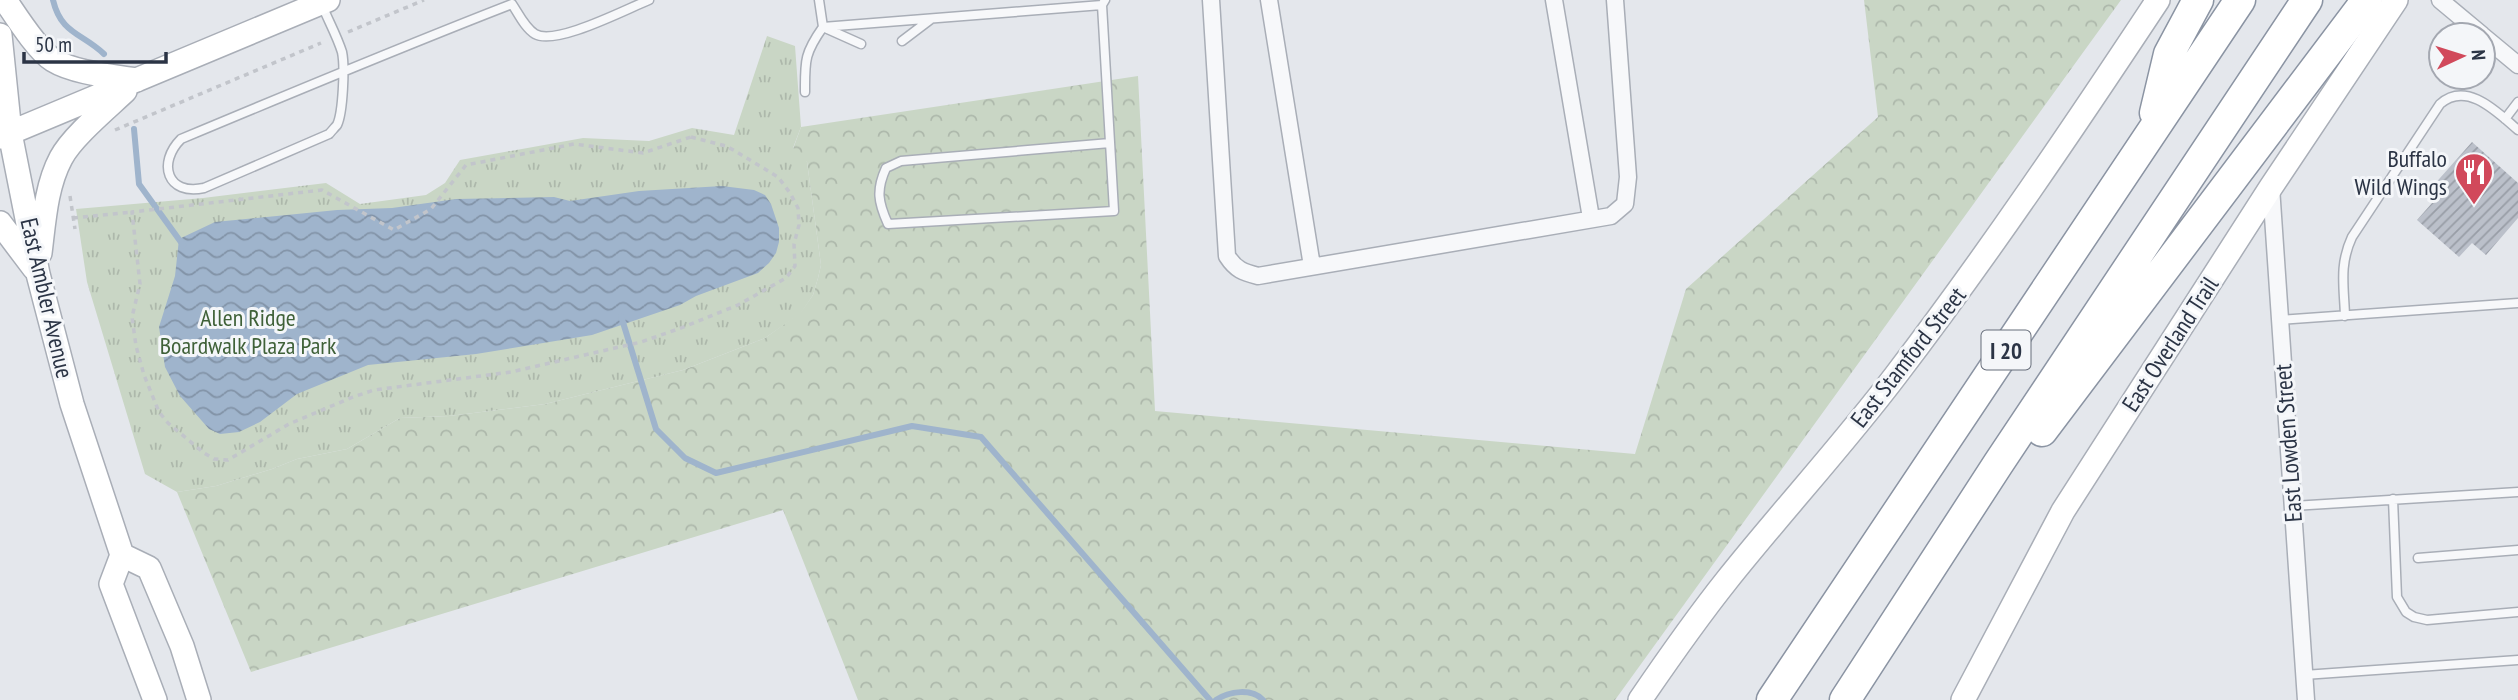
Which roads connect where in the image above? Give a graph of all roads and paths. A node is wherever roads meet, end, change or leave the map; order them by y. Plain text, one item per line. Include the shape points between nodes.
1 (5, 0) edge
2 (424, 0) edge
3 (521, 0) edge
4 (649, 0) edge
5 (819, 0) edge
6 (1210, 0) edge
7 (1269, 0) edge
8 (1554, 0) edge
9 (1615, 0) edge
10 (2158, 0) edge
11 (2198, 0) edge
12 (2240, 0) edge
13 (2307, 0) edge
14 (2367, 0) edge
15 (2396, 0) edge
16 (2440, 0) edge
17 (323, 1) edge
18 (1104, 3) edge
19 (512, 4) junction
20 (931, 19) junction
21 (2466, 21) edge
22 (823, 27) junction
23 (348, 32) dead end
24 (0, 35) edge
25 (902, 41) dead end
26 (321, 43) dead end
27 (861, 44) dead end
28 (2497, 47) edge
29 (2518, 65) edge
30 (343, 72) junction
31 (137, 80) junction
32 (805, 92) dead end
33 (2518, 102) edge
34 (2505, 119) junction
35 (2518, 130) edge
36 (112, 131) dead end
37 (2151, 132) junction
38 (5, 135) edge
39 (1110, 143) junction
40 (2271, 187) junction
41 (70, 193) dead end
42 (132, 212) junction
43 (73, 218) junction
44 (1591, 218) junction
45 (0, 223) edge
46 (75, 229) dead end
47 (1312, 266) junction
48 (38, 274) junction
49 (2518, 303) edge
50 (2345, 316) junction
51 (2280, 320) junction
52 (1998, 464) junction
53 (2518, 492) edge
54 (2393, 499) junction
55 (2292, 506) junction
56 (2518, 550) edge
57 (122, 555) junction
58 (2418, 558) dead end
59 (2518, 612) edge
60 (2518, 660) edge
61 (2304, 675) junction
62 (155, 700) edge
63 (200, 700) edge
64 (1640, 700) edge
65 (1772, 700) edge
66 (1844, 700) edge
67 (1963, 700) edge
68 (2306, 700) edge

1 - 31 main road via 52,60 82,71
2 - 23 path
3 - 19 lane
4 - 19 lane via 572,32 547,37 530,29
5 - 22 lane
6 - 47 street via 1227,256 1234,267 1258,276
7 - 47 street
8 - 44 street
9 - 44 street via 1628,177 1625,204 1611,216
10 - 64 main road, East Stamford Street via 1974,270 1895,376 1728,579
11 - 37 highway via 2169,54
12 - 37 highway, I 20
13 - 52 highway, I 20
14 - 52 highway via 2031,446
15 - 40 main road, East Overland Trail
16 - 21 street
17 - 30 lane via 342,52
17 - 31 main road
18 - 20 lane
18 - 39 lane
19 - 30 lane
20 - 22 lane
20 - 25 lane
22 - 27 lane
22 - 32 lane via 805,58
24 - 38 main road, East Ambler Avenue
26 - 36 path
28 - 29 street
30 - 30 lane via 181,139 167,160 175,184 184,189 204,188 329,134 337,126
31 - 38 main road
31 - 48 main road via 61,157 46,203
33 - 34 lane
34 - 35 lane
34 - 50 lane via 2475,97 2447,98 2440,104 2348,246 2342,266
37 - 65 highway, I 20
38 - 48 main road, East Ambler Avenue
39 - 39 lane via 901,161 886,168 878,185 881,210 888,224 1114,211
40 - 51 street, East Lowden Street
40 - 67 main road, East Overland Trail via 2063,511
41 - 43 path
42 - 42 path via 140,284 132,317 151,396 168,423 214,459 228,460 289,424 374,390 511,372 620,348 708,318 786,278 795,266 794,244 799,232 795,201 778,177 726,146 688,138 643,153 574,144 466,165 431,209 394,230 322,190
42 - 43 path
43 - 46 path
44 - 47 street
45 - 48 main road
48 - 57 main road, East Ambler Avenue via 72,404
49 - 50 lane
50 - 51 lane
51 - 55 street, East Lowden Street
52 - 66 highway, I 20
53 - 54 lane
54 - 55 lane
54 - 59 lane via 2397,597 2406,612 2427,620
55 - 61 street, East Lowden Street
56 - 58 lane
57 - 62 main road via 111,584
57 - 63 main road via 149,568
60 - 61 lane
61 - 68 street, East Lowden Street

